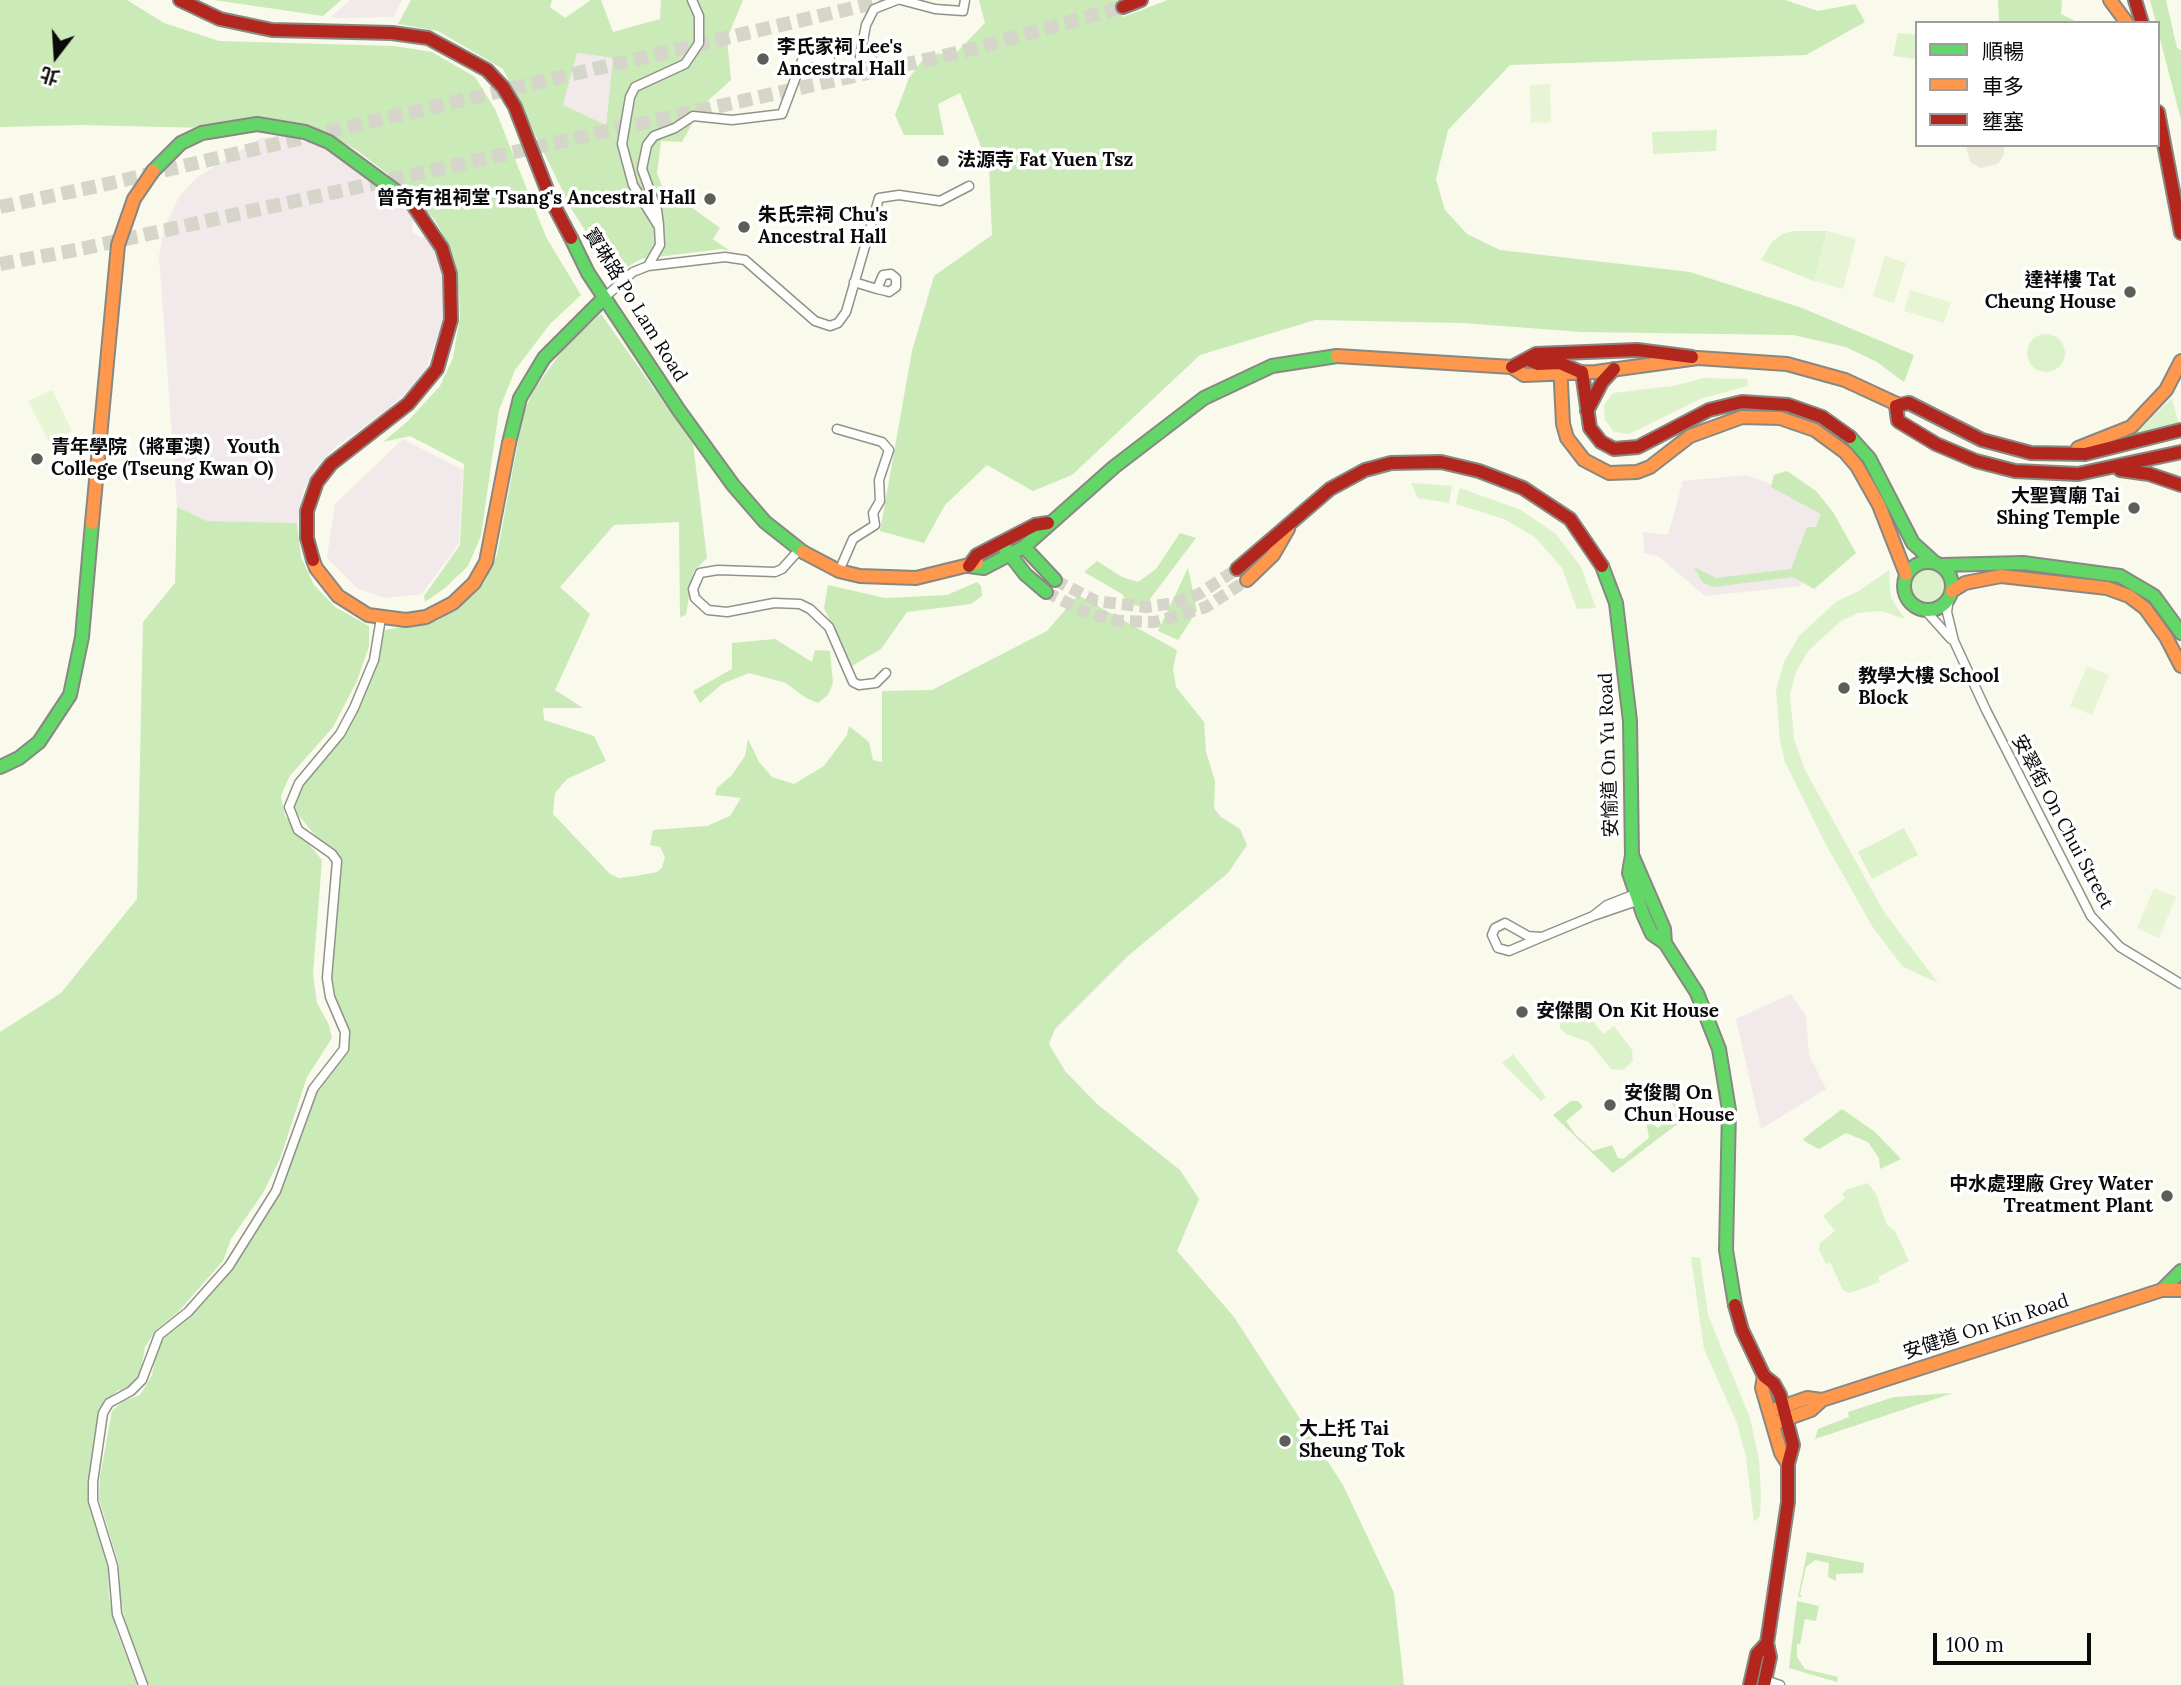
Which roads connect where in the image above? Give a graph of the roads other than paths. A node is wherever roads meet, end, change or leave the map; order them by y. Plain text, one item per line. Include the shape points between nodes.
1 (180, 0) edge
2 (692, 0) edge
3 (899, 0) edge
4 (965, 0) edge
5 (1141, 0) edge
6 (2110, 0) edge
7 (2136, 0) edge
8 (1123, 6) dead end
9 (2126, 21) edge
10 (2141, 21) edge
11 (830, 59) dead end
12 (872, 59) dead end
13 (2160, 122) edge
14 (970, 186) dead end
15 (659, 227) junction
16 (2181, 233) edge
17 (648, 266) junction
18 (855, 282) junction
19 (877, 289) dead end
20 (604, 298) junction
21 (1698, 358) junction
22 (2181, 361) edge
23 (1560, 363) junction
24 (1512, 367) junction
25 (1614, 369) junction
26 (1582, 372) junction
27 (1896, 406) junction
28 (1587, 411) junction
29 (837, 429) dead end
30 (2181, 430) edge
31 (2181, 452) edge
32 (2058, 454) junction
33 (2112, 469) junction
34 (2181, 485) edge
35 (1048, 523) junction
36 (1290, 526) junction
37 (1006, 549) junction
38 (799, 550) junction
39 (1028, 552) junction
40 (1938, 564) junction
41 (1237, 569) tunnel mouth
42 (839, 571) junction
43 (1906, 575) junction
44 (1055, 580) tunnel mouth
45 (1247, 580) tunnel mouth
46 (1046, 592) tunnel mouth
47 (1950, 595) junction
48 (1925, 610) junction
49 (381, 618) junction
50 (2181, 633) edge
51 (1954, 641) junction
52 (2181, 666) edge
53 (886, 673) dead end
54 (0, 766) edge
55 (1642, 895) junction
56 (1518, 930) junction
57 (1542, 937) junction
58 (1512, 950) junction
59 (2181, 984) edge
60 (2181, 1271) edge
61 (2162, 1290) junction
62 (2181, 1290) edge
63 (1779, 1415) junction
64 (1758, 1682) edge
65 (143, 1685) edge
66 (1780, 1685) edge

1 - 20 main road, 寶琳路 Po Lam Road via 220,19 272,30 428,38 487,70 514,107 557,215
2 - 15 street via 699,16 699,43 685,64 635,87 622,144 633,185
3 - 4 street via 963,11
3 - 12 street via 874,9 866,25 860,56
5 - 8 main road
6 - 9 main road
7 - 10 main road
11 - 15 street via 803,58 782,114 732,120 693,116 654,136 647,145 642,169
13 - 16 main road
14 - 18 street via 940,201 899,195 879,198
15 - 17 street via 660,245
17 - 18 street via 724,257 745,261 815,321 830,326 843,318
17 - 20 street via 633,272
18 - 19 street
20 - 38 main road, 寶琳路 Po Lam Road via 733,485 765,522
20 - 49 main road via 544,358 520,398 493,538 474,583 435,613 416,619
21 - 23 main road via 1637,350
21 - 25 main road
21 - 27 main road via 1787,363 1845,380
22 - 32 main road via 2166,390 2132,428
23 - 24 main road via 1524,375
23 - 24 main road via 1536,354
23 - 26 main road
23 - 43 main road via 1567,438 1584,460 1609,473 1650,467 1690,436 1733,419 1780,418 1831,439 1857,466 1879,505
24 - 35 main road via 1352,355 1272,366 1204,398
25 - 26 main road
25 - 28 main road
26 - 28 main road
27 - 32 main road via 1909,403 1992,443
27 - 33 main road via 1898,421 1916,433 1956,454 1996,467 2058,475
28 - 40 main road via 1596,438 1621,450 1638,447 1698,415 1730,404 1776,403 1810,412 1846,433 1869,458 1913,543
29 - 42 street via 882,442 889,450 879,480 875,525 853,539
30 - 32 main road via 2103,451
31 - 33 main road
33 - 34 main road
35 - 37 main road via 1035,525
35 - 39 main road
36 - 41 main road, 安愉道 On Yu Road
36 - 45 main road, 安愉道 On Yu Road via 1273,555
36 - 55 main road, 安愉道 On Yu Road via 1340,482 1379,466 1408,461 1460,466 1498,477 1570,519 1599,558 1616,603 1630,721 1632,855 1628,866
37 - 39 main road
37 - 42 main road, 寶琳路 Po Lam Road via 969,566 897,579
37 - 46 main road
38 - 42 main road, 寶琳路 Po Lam Road
38 - 53 street via 775,572 700,573 693,589 695,598 708,610 727,612 774,603 800,604 829,627 853,682 876,683
39 - 44 main road
40 - 43 main road via 1918,563
40 - 47 main road via 1951,577
40 - 50 main road via 2024,563 2120,576 2154,596
43 - 48 main road via 1907,598
47 - 48 main road via 1939,608
47 - 51 street, 安翠街 On Chui Street via 1947,612
47 - 52 main road via 1965,583 2001,576 2108,588 2145,608
48 - 51 street, 安翠街 On Chui Street
49 - 54 main road via 347,603 322,578 309,547 307,511 317,482 331,464 408,404 436,369 452,320 450,274 442,248 413,205 328,142 305,132 257,124 202,133 181,143 148,176 124,223 115,272 77,668 70,695 39,742
49 - 65 street via 374,660 355,708 340,734 299,783 289,807 298,830 337,861 327,978 345,1045 313,1089 276,1191 229,1266 188,1312 159,1335 142,1380 111,1401 103,1413 93,1501 113,1566 117,1614
51 - 59 street, 安翠街 On Chui Street via 2091,916 2120,947
55 - 57 street via 1607,914
55 - 63 main road, 安愉道 On Yu Road via 1653,934 1665,943 1706,1011 1724,1069 1730,1110 1729,1283 1742,1330 1763,1376 1774,1384
56 - 57 street
56 - 58 street via 1520,939
56 - 58 street via 1505,923 1492,935 1498,948
57 - 58 street
60 - 61 main road, 安健道 On Kin Road
61 - 62 main road, 安健道 On Kin Road
61 - 63 main road, 安健道 On Kin Road via 1822,1400 1811,1410
63 - 64 main road, 安愉道 On Yu Road via 1793,1452 1766,1643 1769,1657
64 - 66 street

